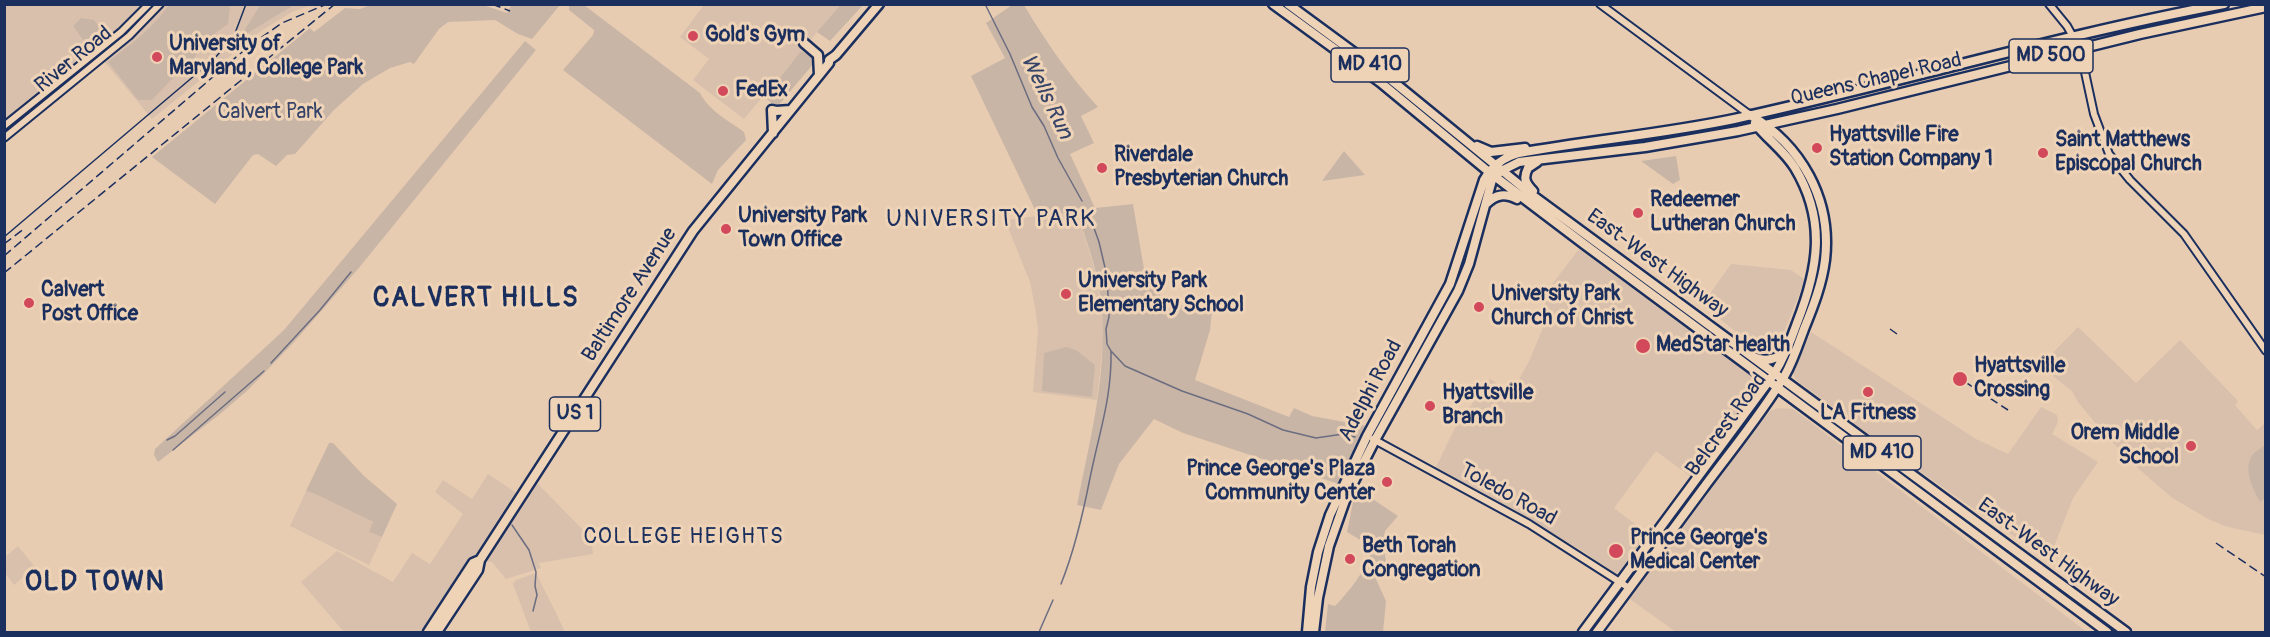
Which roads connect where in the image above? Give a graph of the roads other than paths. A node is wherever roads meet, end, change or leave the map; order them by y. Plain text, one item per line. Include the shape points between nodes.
1 (149, 4) edge
2 (160, 4) edge
3 (879, 4) edge
4 (1273, 4) edge
5 (1288, 4) edge
6 (1600, 4) edge
7 (2049, 4) edge
8 (2224, 4) edge
9 (2265, 7) edge
10 (2074, 38) junction
11 (804, 43) dead end
12 (2080, 49) junction
13 (819, 75) junction
14 (1885, 84) junction
15 (1868, 101) junction
16 (790, 110) junction
17 (1750, 115) junction
18 (1790, 119) junction
19 (1762, 125) junction
20 (4, 126) edge
21 (1450, 129) junction
22 (773, 132) junction
23 (4, 138) edge
24 (1784, 139) junction
25 (1546, 149) junction
26 (1575, 155) junction
27 (1806, 169) junction
28 (1495, 171) junction
29 (1803, 183) junction
30 (1484, 207) junction
31 (1562, 227) junction
32 (1577, 227) junction
33 (1584, 244) junction
34 (1634, 269) junction
35 (1787, 348) junction
36 (2265, 351) edge
37 (1750, 355) junction
38 (1774, 374) junction
39 (1782, 379) junction
40 (1769, 382) junction
41 (1777, 388) junction
42 (1371, 438) junction
43 (480, 560) junction
44 (1621, 582) junction
45 (1629, 588) junction
46 (2075, 609) junction
47 (428, 633) edge
48 (437, 633) edge
49 (1306, 633) edge
50 (1314, 633) edge
51 (1583, 633) edge
52 (1597, 633) edge
53 (2098, 633) edge
54 (2107, 633) edge
55 (2126, 633) edge

1 - 20 street, River Road via 121,32
2 - 23 street, River Road via 129,36
3 - 13 main road, Baltimore Avenue / US 1
4 - 28 main road, East-West Highway / MD 410
5 - 21 main road, East-West Highway / MD 410
6 - 17 street
7 - 10 street
8 - 10 main road, Queens Chapel Road / MD 500
9 - 12 main road, Queens Chapel Road / MD 500
10 - 12 street
10 - 14 main road, Queens Chapel Road / MD 500
11 - 13 main road via 818,55
12 - 15 main road, Queens Chapel Road / MD 500
12 - 36 street via 2094,114 2109,154 2184,234
13 - 16 main road, Baltimore Avenue / US 1
14 - 15 main road
14 - 17 main road, Queens Chapel Road / MD 500
15 - 18 main road, Queens Chapel Road / MD 500
16 - 22 main road, Baltimore Avenue / US 1
16 - 22 main road via 772,110
17 - 19 main road
17 - 25 main road, Queens Chapel Road / MD 500 via 1677,131
18 - 19 main road, Queens Chapel Road / MD 500
18 - 24 main road via 1782,130
19 - 24 main road, Belcrest Road
19 - 26 main road, Queens Chapel Road / MD 500 via 1662,145
19 - 29 main road, Belcrest Road
21 - 25 main road via 1485,151
21 - 28 main road, East-West Highway / MD 410
22 - 43 main road, Baltimore Avenue / US 1 via 693,231
24 - 27 main road, Belcrest Road
25 - 28 main road, Queens Chapel Road / MD 500 via 1512,155
26 - 28 main road, Queens Chapel Road / MD 500 via 1519,162
26 - 32 main road via 1530,165 1525,181
27 - 29 main road
27 - 39 main road, Belcrest Road via 1821,207 1825,261 1815,302
28 - 30 main road, Adelphi Road
28 - 31 main road, East-West Highway / MD 410
28 - 32 main road, East-West Highway / MD 410
28 - 42 main road, Adelphi Road via 1481,187 1450,284
29 - 35 main road, Belcrest Road via 1812,209 1817,248 1809,292
30 - 31 main road via 1497,196 1509,195
30 - 42 main road, Adelphi Road via 1458,291
31 - 33 main road, East-West Highway / MD 410
32 - 34 main road, East-West Highway / MD 410
33 - 34 main road
33 - 40 main road, East-West Highway / MD 410
34 - 37 main road, East-West Highway / MD 410
35 - 37 main road via 1772,359
35 - 38 main road, Belcrest Road
37 - 38 main road, East-West Highway / MD 410
38 - 39 main road, East-West Highway / MD 410
38 - 40 main road, Belcrest Road
39 - 41 main road, Belcrest Road
39 - 55 main road, East-West Highway / MD 410
40 - 41 main road, East-West Highway / MD 410
40 - 44 main road, Belcrest Road
41 - 45 main road, Belcrest Road
41 - 46 main road, East-West Highway / MD 410
42 - 44 street, Toledo Road via 1529,524
42 - 49 main road, Adelphi Road via 1330,515 1318,552
42 - 50 main road, Adelphi Road via 1337,518
43 - 47 main road, Baltimore Avenue / US 1 via 473,563
43 - 48 main road, Baltimore Avenue / US 1 via 479,568
44 - 45 street, Toledo Road
44 - 51 main road, Belcrest Road
45 - 52 main road, Belcrest Road
46 - 53 main road
46 - 54 main road, East-West Highway / MD 410

